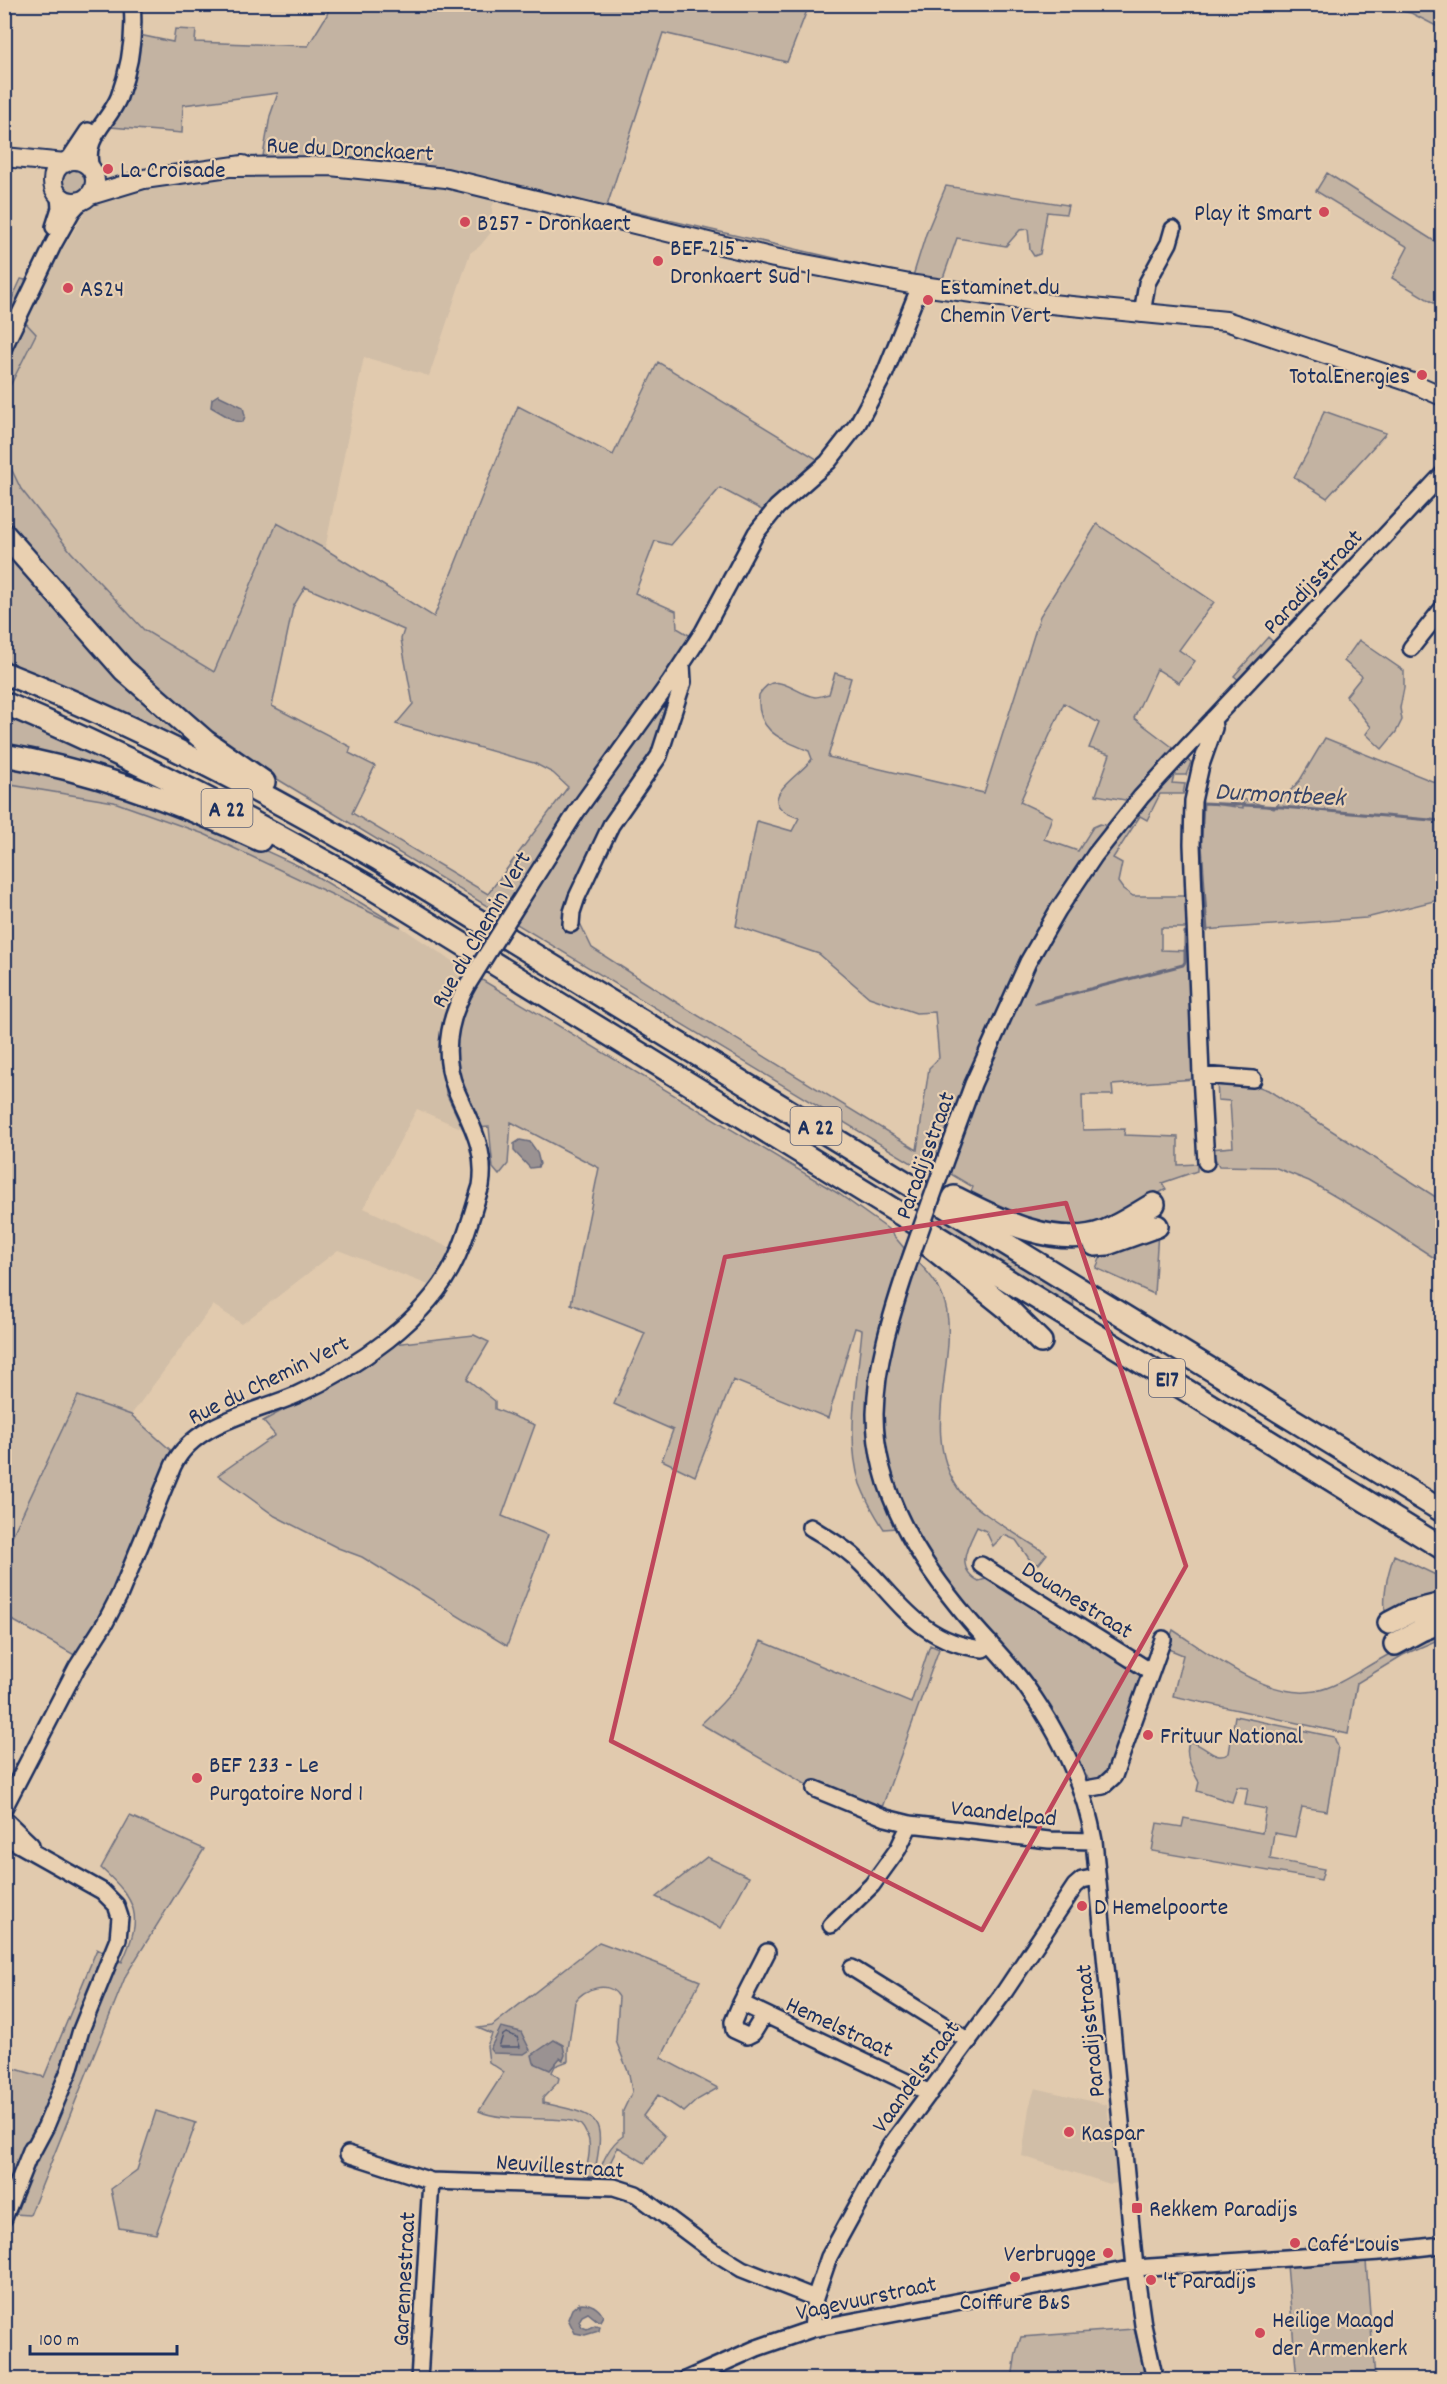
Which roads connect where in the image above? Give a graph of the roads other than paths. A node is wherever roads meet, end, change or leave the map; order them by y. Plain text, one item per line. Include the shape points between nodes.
1 (132, 4) edge
2 (108, 117) junction
3 (4, 157) edge
4 (67, 162) junction
5 (4, 166) edge
6 (92, 170) junction
7 (144, 179) junction
8 (56, 189) junction
9 (86, 198) junction
10 (1173, 229) dead end
11 (920, 286) junction
12 (1142, 314) junction
13 (4, 326) edge
14 (4, 348) edge
15 (1443, 396) edge
16 (1443, 475) edge
17 (4, 526) edge
18 (4, 534) edge
19 (53, 589) junction
20 (1443, 609) edge
21 (1411, 648) dead end
22 (682, 665) junction
23 (4, 673) edge
24 (4, 703) edge
25 (1213, 719) junction
26 (4, 755) edge
27 (378, 859) junction
28 (571, 924) dead end
29 (441, 929) junction
30 (1201, 1075) junction
31 (1253, 1079) dead end
32 (846, 1145) junction
33 (805, 1153) junction
34 (1206, 1162) dead end
35 (899, 1178) joint
36 (930, 1186) junction
37 (1154, 1204) dead end
38 (893, 1207) joint
39 (1157, 1226) dead end
40 (1041, 1342) dead end
41 (1443, 1511) edge
42 (810, 1527) dead end
43 (1443, 1548) edge
44 (981, 1564) dead end
45 (1443, 1604) edge
46 (1443, 1622) edge
47 (1389, 1623) dead end
48 (1163, 1639) dead end
49 (990, 1643) junction
50 (1395, 1644) dead end
51 (1150, 1671) junction
52 (815, 1789) dead end
53 (1082, 1790) junction
54 (4, 1808) edge
55 (4, 1819) edge
56 (910, 1824) junction
57 (4, 1836) edge
58 (1094, 1841) junction
59 (57, 1865) junction
60 (1096, 1877) junction
61 (831, 1925) dead end
62 (767, 1953) dead end
63 (852, 1968) dead end
64 (741, 2003) junction
65 (764, 2015) junction
66 (969, 2041) junction
67 (930, 2093) junction
68 (348, 2154) dead end
69 (431, 2181) junction
70 (4, 2217) edge
71 (1443, 2245) edge
72 (1135, 2268) junction
73 (815, 2298) junction
74 (813, 2330) junction
75 (419, 2379) edge
76 (684, 2379) edge
77 (1155, 2379) edge

1 - 2 street via 128,67
2 - 4 street via 89,129
2 - 6 street via 89,147
3 - 4 main road
4 - 6 main road via 81,161
4 - 8 main road via 56,172
5 - 8 main road via 40,172
6 - 7 main road via 104,178
6 - 9 main road via 95,184
7 - 9 main road
7 - 11 main road, Rue du Dronckaert via 233,167 340,166 464,182 774,258
8 - 9 main road via 69,202
8 - 13 street via 58,219
9 - 14 street via 68,217
10 - 12 street via 1147,283
11 - 12 main road, Rue du Dronckaert
11 - 22 street, Rue du Chemin Vert via 868,408 834,455 760,526
12 - 15 main road, Rue du Dronckaert via 1232,322
16 - 25 street, Paradijsstraat
17 - 19 highway
18 - 19 highway
19 - 27 highway via 118,665 176,717
20 - 21 street
22 - 28 street, Rue du Chemin Vert via 683,682 659,756 611,825 577,897
22 - 54 street, Rue du Chemin Vert, bridge via 577,811 457,1004 448,1058 455,1088 478,1137 483,1172 453,1267 436,1291 386,1342 308,1389 207,1430 184,1448 120,1594 77,1667
23 - 27 highway, A 22 via 214,769
24 - 29 highway, A 22 via 188,787
25 - 30 street via 1214,728 1193,801
25 - 49 street, Paradijsstraat, bridge via 1141,797 1095,855 1028,962 947,1155 882,1350 876,1436 882,1473 900,1518 930,1569
26 - 29 highway via 81,772 185,808
27 - 32 highway, A 22
29 - 33 highway, A 22
30 - 31 street
30 - 34 street
32 - 35 highway, A 22
32 - 36 highway
33 - 38 highway, A 22
33 - 40 highway via 831,1179 958,1267 1008,1308
35 - 41 highway, E17
36 - 37 highway via 1032,1231 1064,1237 1105,1231
36 - 39 highway via 972,1213 1035,1239 1064,1246 1107,1244
38 - 43 highway, E17
42 - 49 street via 839,1544 907,1615 933,1632 967,1647 983,1649
44 - 51 street, Douanestraat
45 - 47 highway via 1410,1612
46 - 50 highway
48 - 51 street
49 - 53 street, Paradijsstraat via 1047,1716
51 - 53 street via 1114,1776 1103,1786
52 - 56 street, Vaandelpad
53 - 58 street, Paradijsstraat
55 - 59 street
56 - 58 street, Vaandelpad via 1049,1840
56 - 61 street via 898,1849 872,1885
57 - 59 street
58 - 60 street, Paradijsstraat
59 - 70 street via 102,1891 116,1905 120,1917 118,1939 56,2102
60 - 66 street, Vaandelstraat via 1075,1886
60 - 72 street, Paradijsstraat
62 - 64 street, Hemelstraat
63 - 66 street
64 - 65 street, Hemelstraat
64 - 65 street, Hemelstraat via 734,2030 747,2036 753,2034
65 - 67 street, Hemelstraat
66 - 67 street, Vaandelstraat
67 - 73 street, Vaandelstraat via 890,2146 840,2232
68 - 69 street, Neuvillestraat
69 - 73 street, Neuvillestraat via 626,2190 742,2269
69 - 75 street, Garennestraat
71 - 72 street, Vagevuurstraat
72 - 74 street, Vagevuurstraat
72 - 77 street, Paradijsstraat
73 - 74 street, Vaandelstraat
74 - 76 street, Vagevuurstraat via 757,2348

